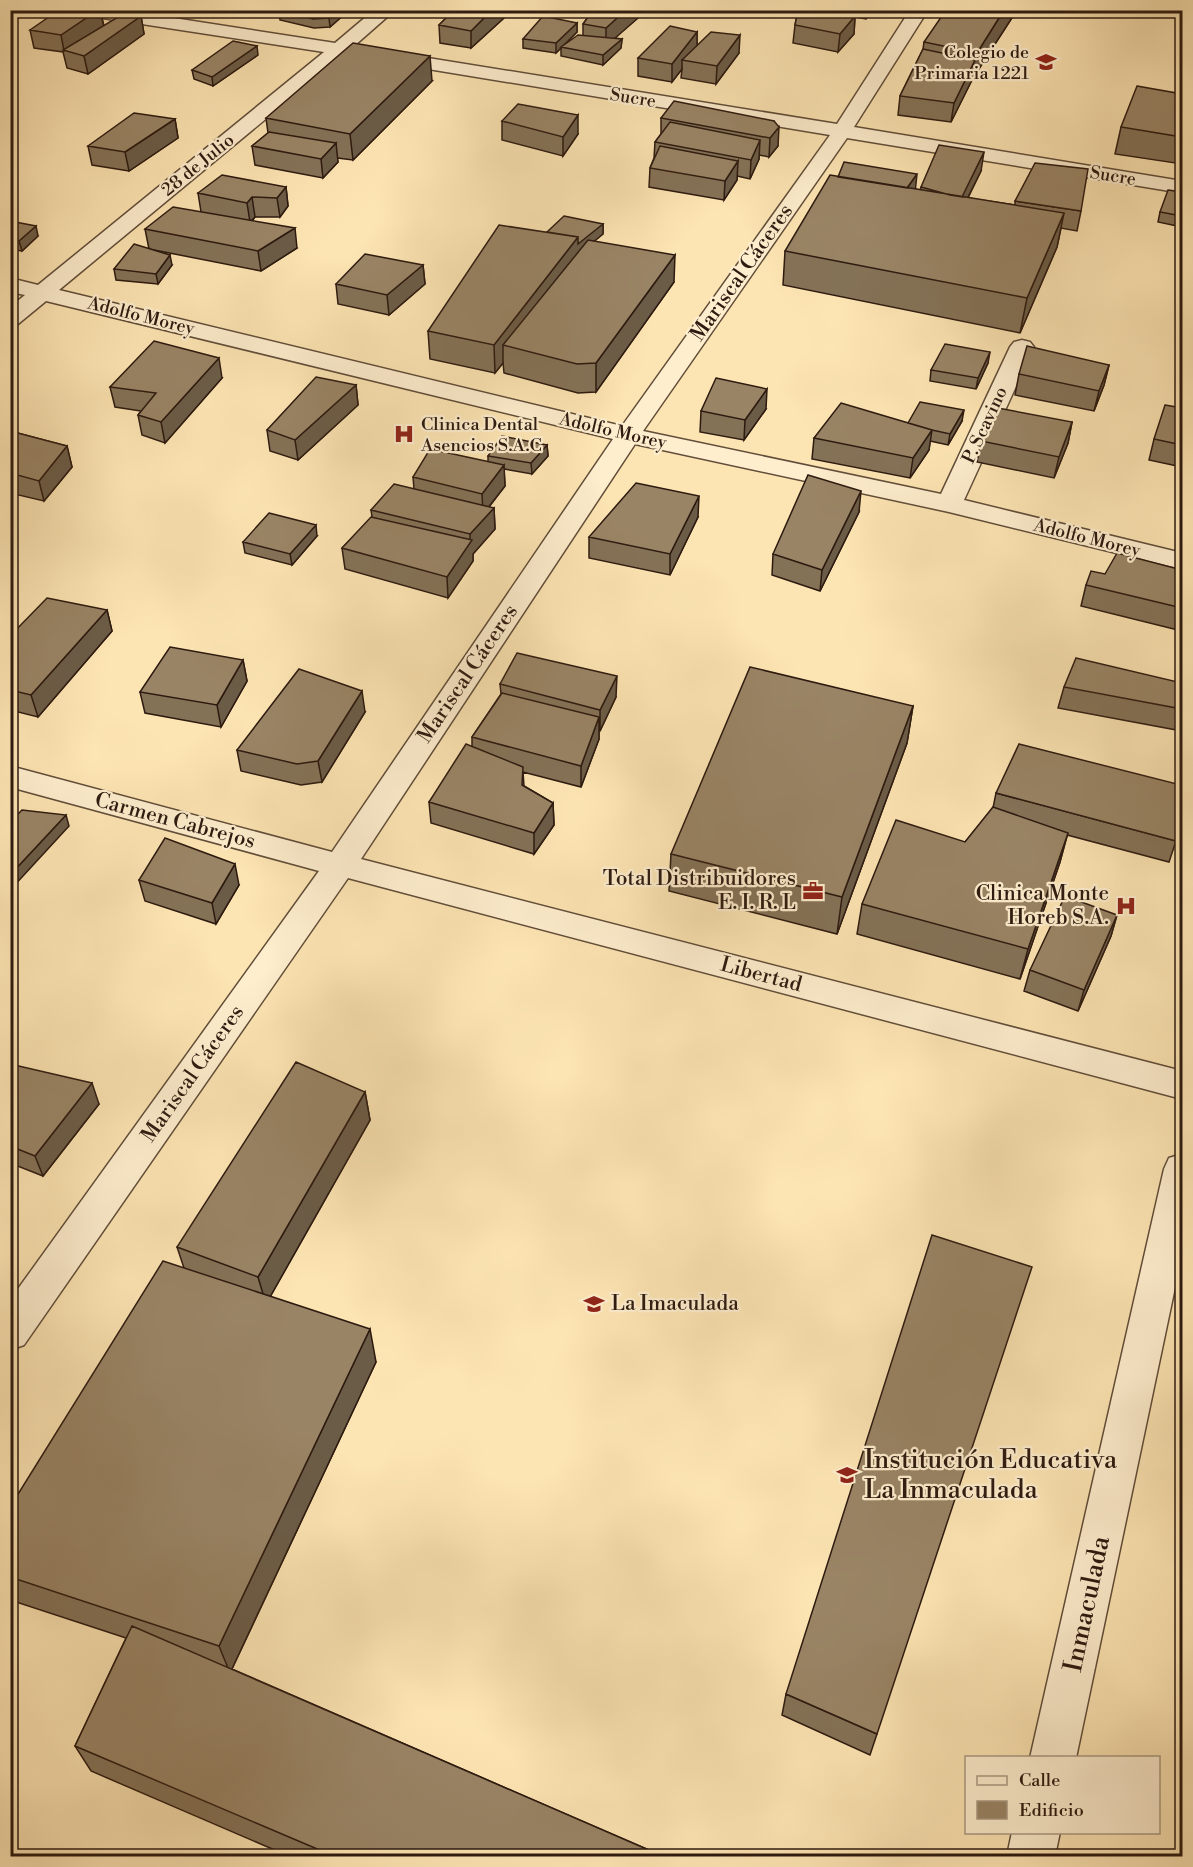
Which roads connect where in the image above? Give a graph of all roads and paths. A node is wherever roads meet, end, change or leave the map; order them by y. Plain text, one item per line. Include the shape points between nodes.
1 (83, 10) edge
2 (386, 10) edge
3 (919, 10) edge
4 (341, 50) junction
5 (841, 133) junction
6 (1182, 187) edge
7 (10, 285) edge
8 (42, 292) junction
9 (10, 319) edge
10 (1022, 347) dead end
11 (628, 435) junction
12 (949, 504) junction
13 (1182, 561) edge
14 (10, 776) edge
15 (340, 866) junction
16 (1182, 1085) edge
17 (1182, 1169) edge
18 (10, 1333) edge
19 (1053, 1756) edge
20 (1036, 1834) edge
21 (1031, 1857) edge

1 - 4 street, Sucre
2 - 4 street, 28 de Julio
3 - 5 street, Mariscal Cáceres
4 - 5 street, Sucre
4 - 8 street, 28 de Julio
5 - 6 street, Sucre
5 - 11 street, Mariscal Cáceres
7 - 8 street, Adolfo Morey
8 - 9 street, 28 de Julio
8 - 11 street, Adolfo Morey
10 - 12 street, P. Scavino
11 - 12 street, Adolfo Morey
11 - 15 street, Mariscal Cáceres
12 - 13 street, Adolfo Morey
14 - 15 street, Carmen Cabrejos
15 - 16 street, Libertad
15 - 18 street, Mariscal Cáceres
17 - 19 street, Inmaculada
20 - 21 street

